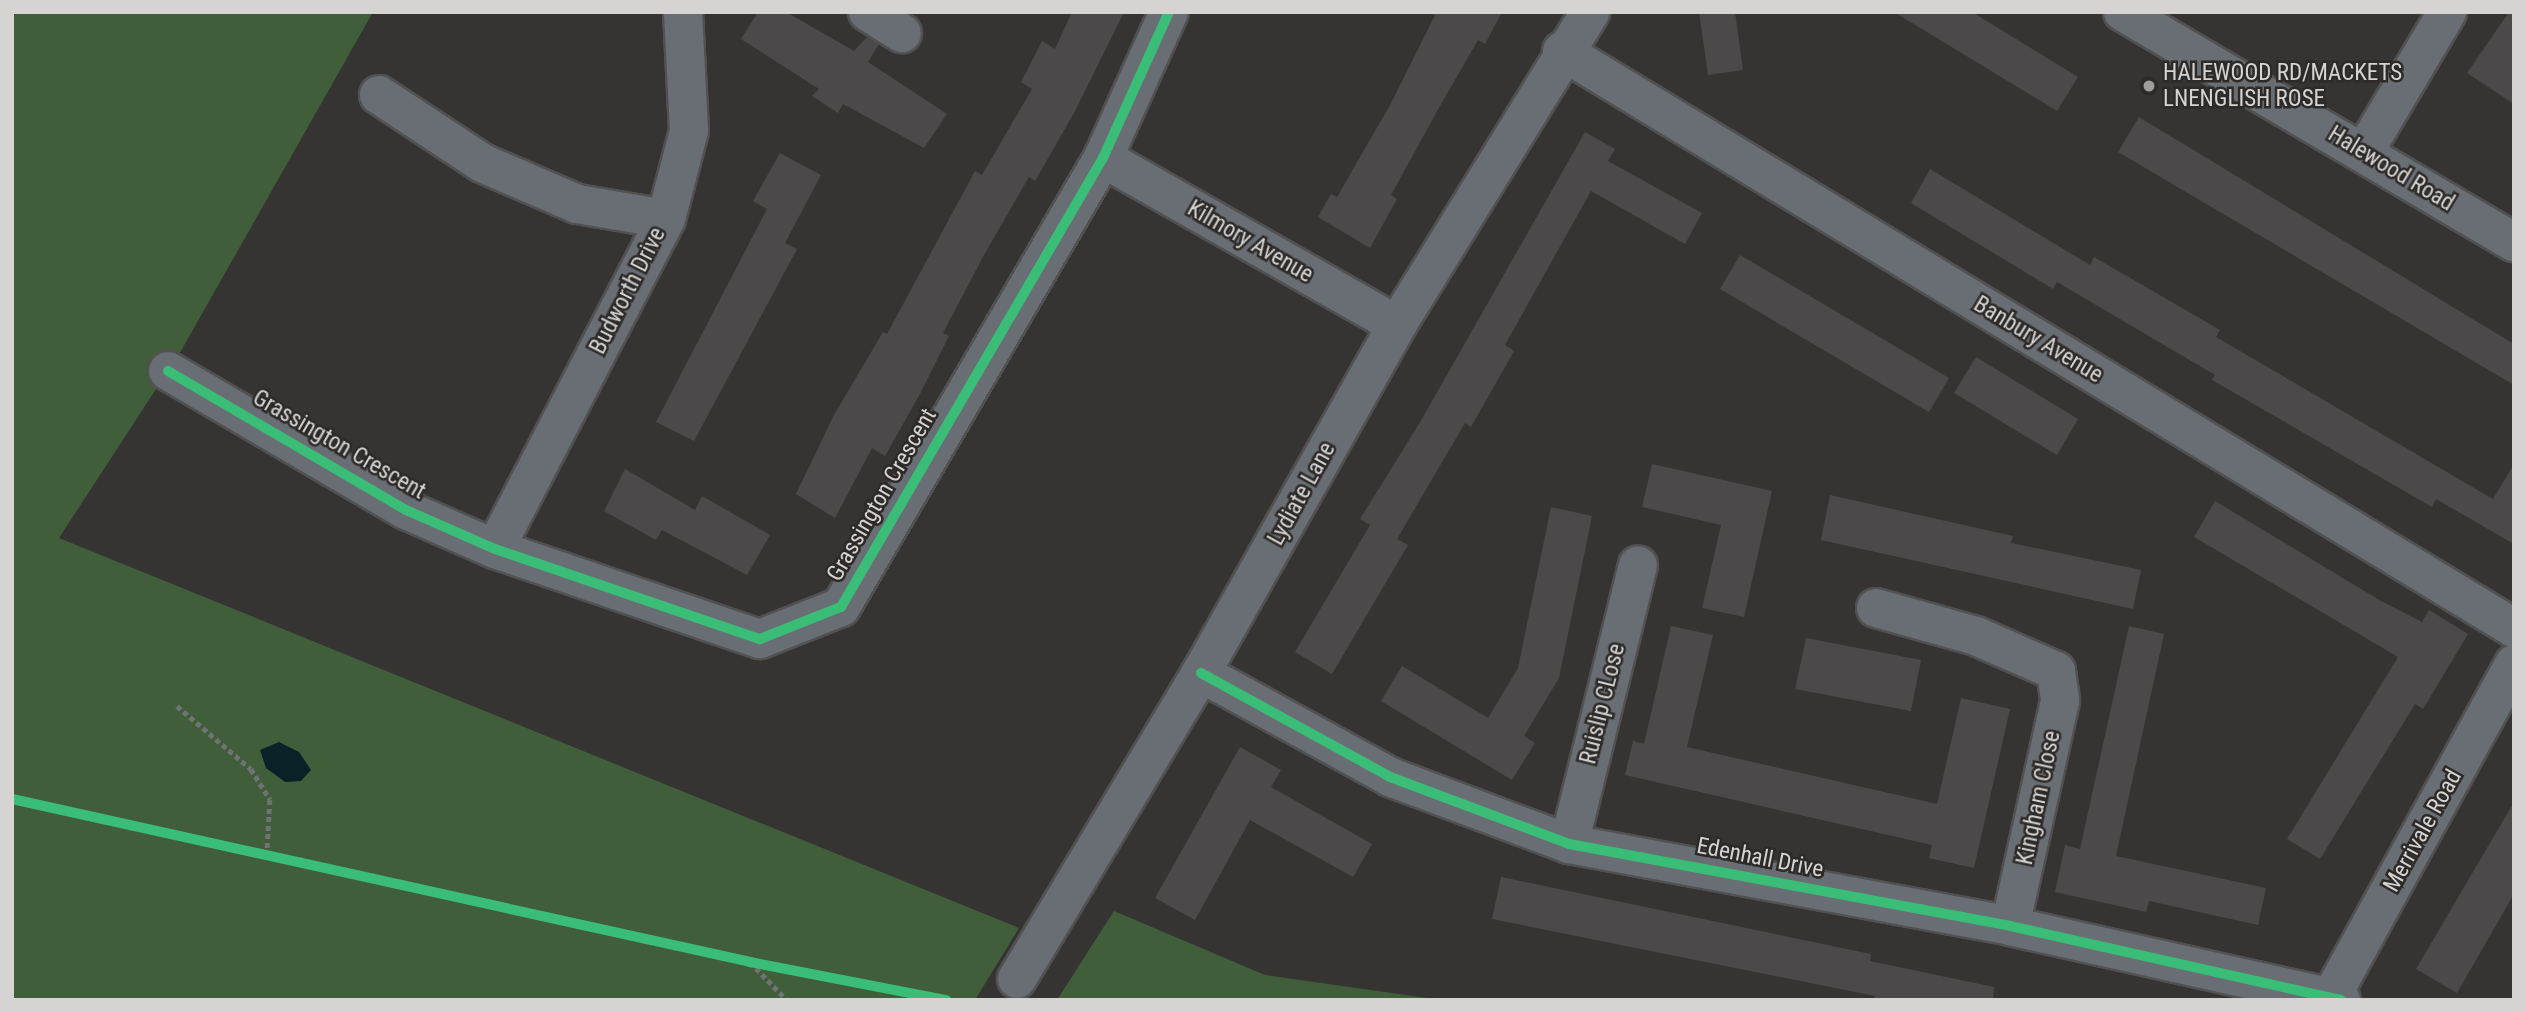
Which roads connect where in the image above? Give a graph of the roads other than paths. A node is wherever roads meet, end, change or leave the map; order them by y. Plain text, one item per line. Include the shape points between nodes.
1 (683, 12) edge
2 (868, 12) edge
3 (1169, 12) edge
4 (1591, 12) edge
5 (2123, 12) edge
6 (2447, 12) edge
7 (902, 33) dead end
8 (1562, 51) junction
9 (379, 95) dead end
10 (2364, 152) junction
11 (1103, 158) junction
12 (666, 219) junction
13 (2514, 242) edge
14 (1397, 325) junction
15 (168, 371) dead end
16 (495, 549) junction
17 (1637, 565) dead end
18 (1877, 608) dead end
19 (2514, 628) edge
20 (2514, 664) edge
21 (1201, 673) junction
22 (1569, 844) junction
23 (2010, 926) junction
24 (1017, 979) dead end
25 (2336, 999) edge

1 - 12 street, Budworth Drive via 689,131
2 - 7 street
3 - 11 street, Grassington Crescent
4 - 8 street, Lydiate Lane
5 - 10 street, Halewood Road
6 - 10 street
8 - 14 street, Lydiate Lane
8 - 19 street, Banbury Avenue
9 - 12 street via 482,163 577,204
10 - 13 street, Halewood Road
11 - 14 street, Kilmory Avenue
11 - 16 street, Grassington Crescent via 841,607 760,639
12 - 16 street, Budworth Drive
14 - 21 street, Lydiate Lane
15 - 16 street, Grassington Crescent via 406,510
17 - 22 street, Ruislip CLose
18 - 23 street, Kingham Close via 1976,636 2056,671 2060,701
20 - 25 street, Merrivale Road
21 - 22 street, Edenhall Drive via 1390,778
21 - 24 street, Lydiate Lane
22 - 23 street, Edenhall Drive
23 - 25 street, Edenhall Drive

